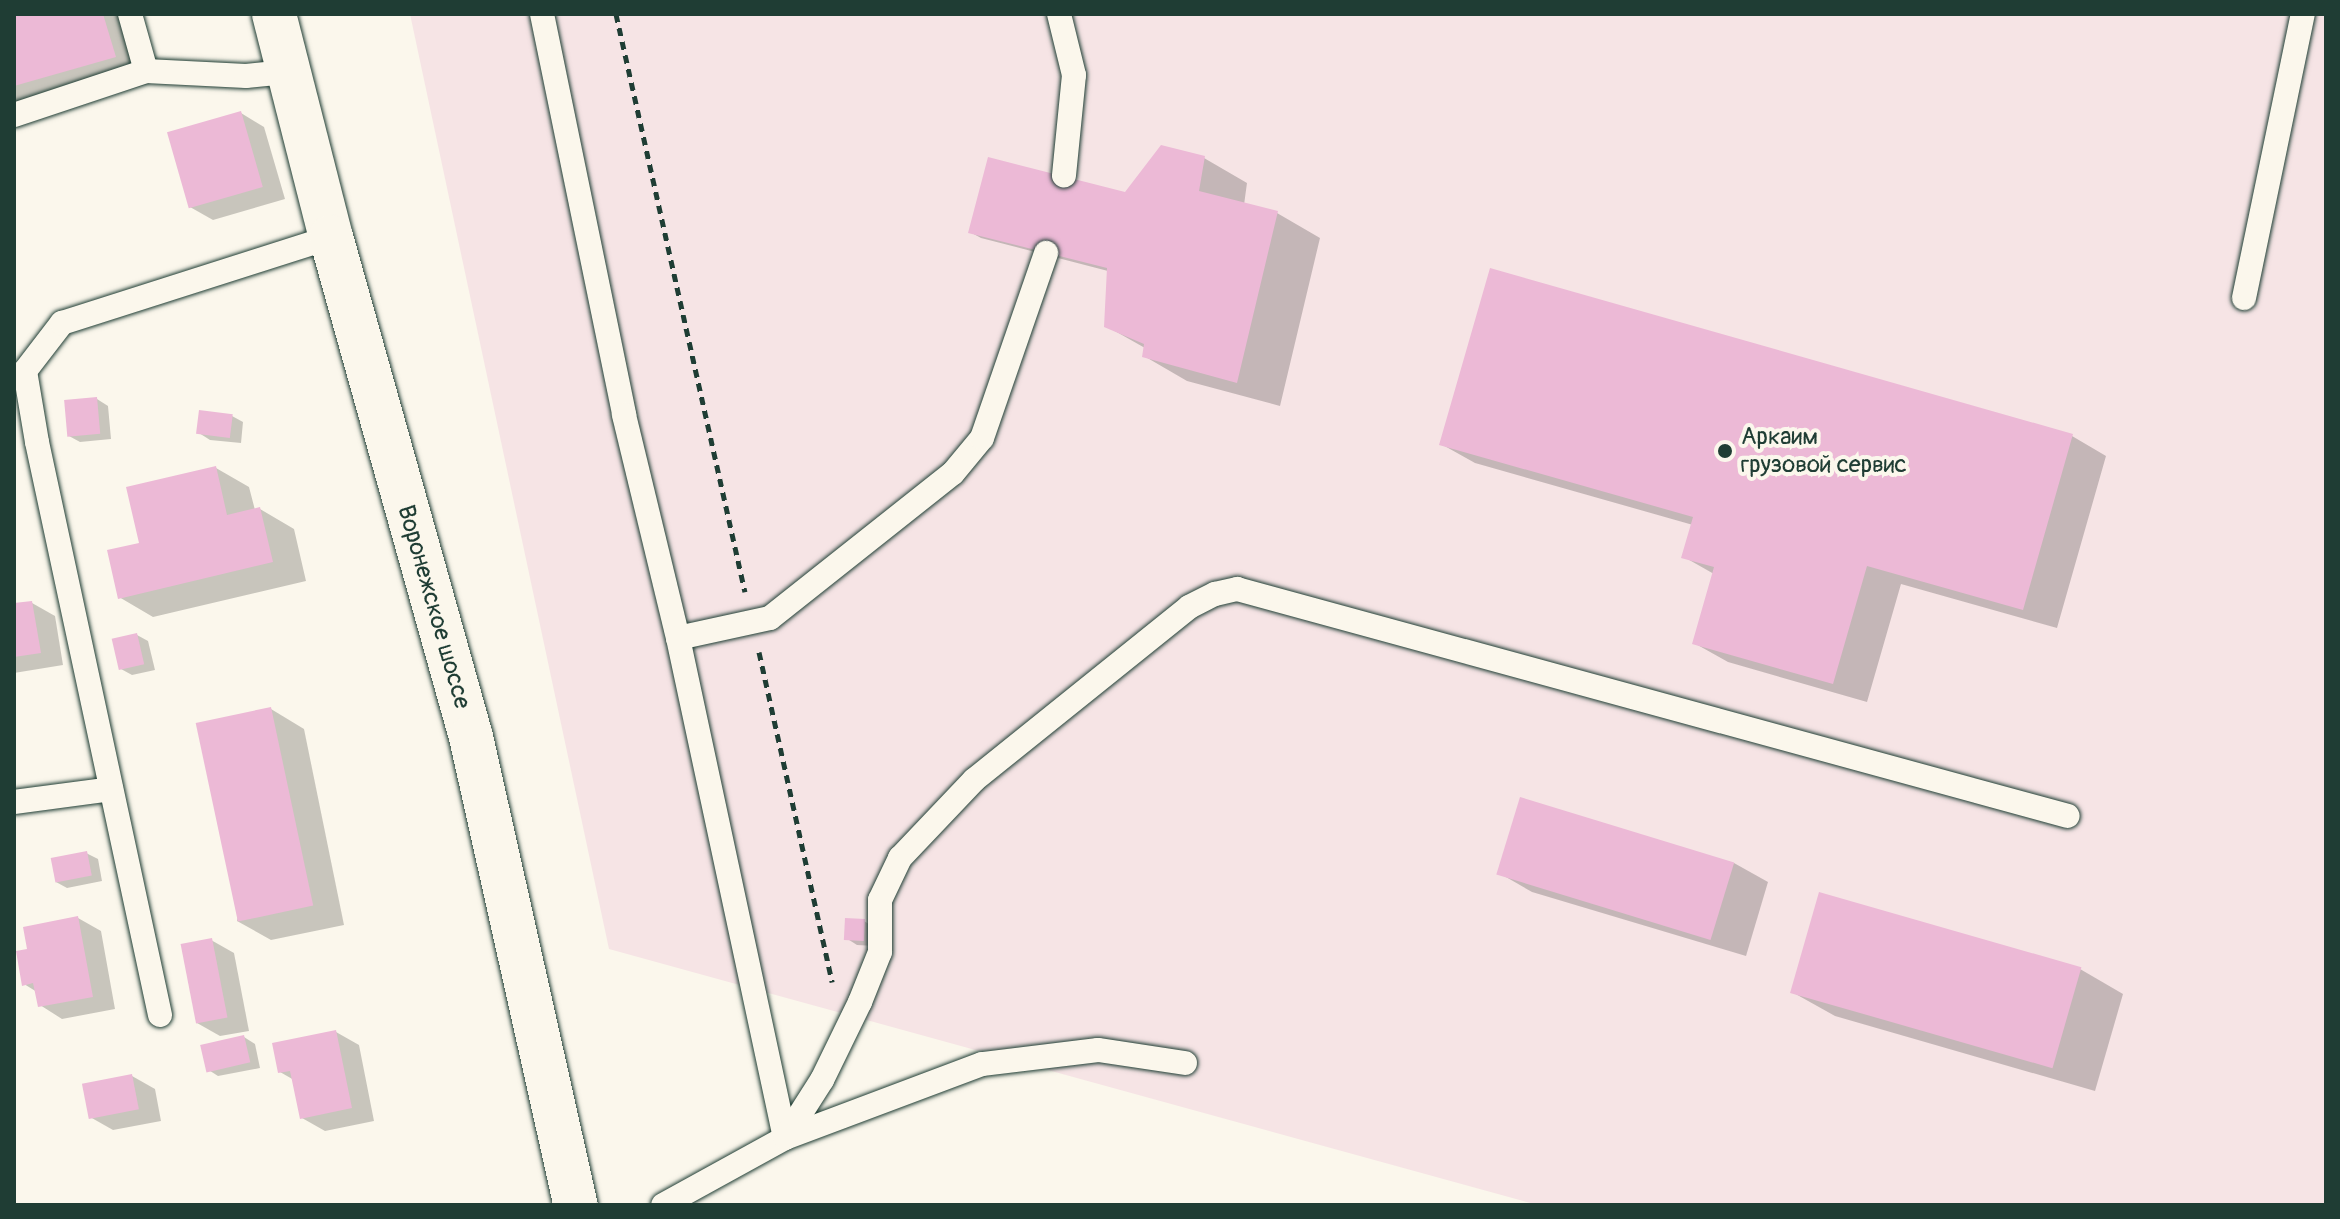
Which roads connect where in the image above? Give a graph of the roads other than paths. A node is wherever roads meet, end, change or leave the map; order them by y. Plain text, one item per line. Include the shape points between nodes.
1 (130, 14) edge
2 (274, 14) edge
3 (542, 14) edge
4 (1059, 14) edge
5 (2303, 14) edge
6 (146, 71) junction
7 (286, 72) junction
8 (14, 115) edge
9 (1064, 176) dead end
10 (331, 237) junction
11 (1046, 253) dead end
12 (2244, 298) dead end
13 (21, 363) edge
14 (678, 638) junction
15 (111, 789) junction
16 (14, 802) edge
17 (2068, 816) dead end
18 (160, 1015) dead end
19 (1185, 1063) dead end
20 (785, 1138) junction
21 (576, 1205) edge
22 (663, 1205) edge

1 - 6 lane
2 - 7 main road, Воронежское шоссе
3 - 14 lane via 624,415
4 - 9 lane via 1074,75
5 - 12 lane
6 - 7 lane via 246,76
6 - 8 lane
7 - 10 main road, Воронежское шоссе
10 - 13 lane via 62,323
10 - 21 main road, Воронежское шоссе via 471,737
11 - 14 lane via 982,438 953,473 770,618
13 - 15 lane
14 - 20 lane
15 - 16 lane
15 - 18 lane
17 - 20 lane via 1237,589 1215,594 1189,607 974,780 900,858 880,900 880,952 822,1080
19 - 20 lane via 1098,1050 982,1064
20 - 22 lane

